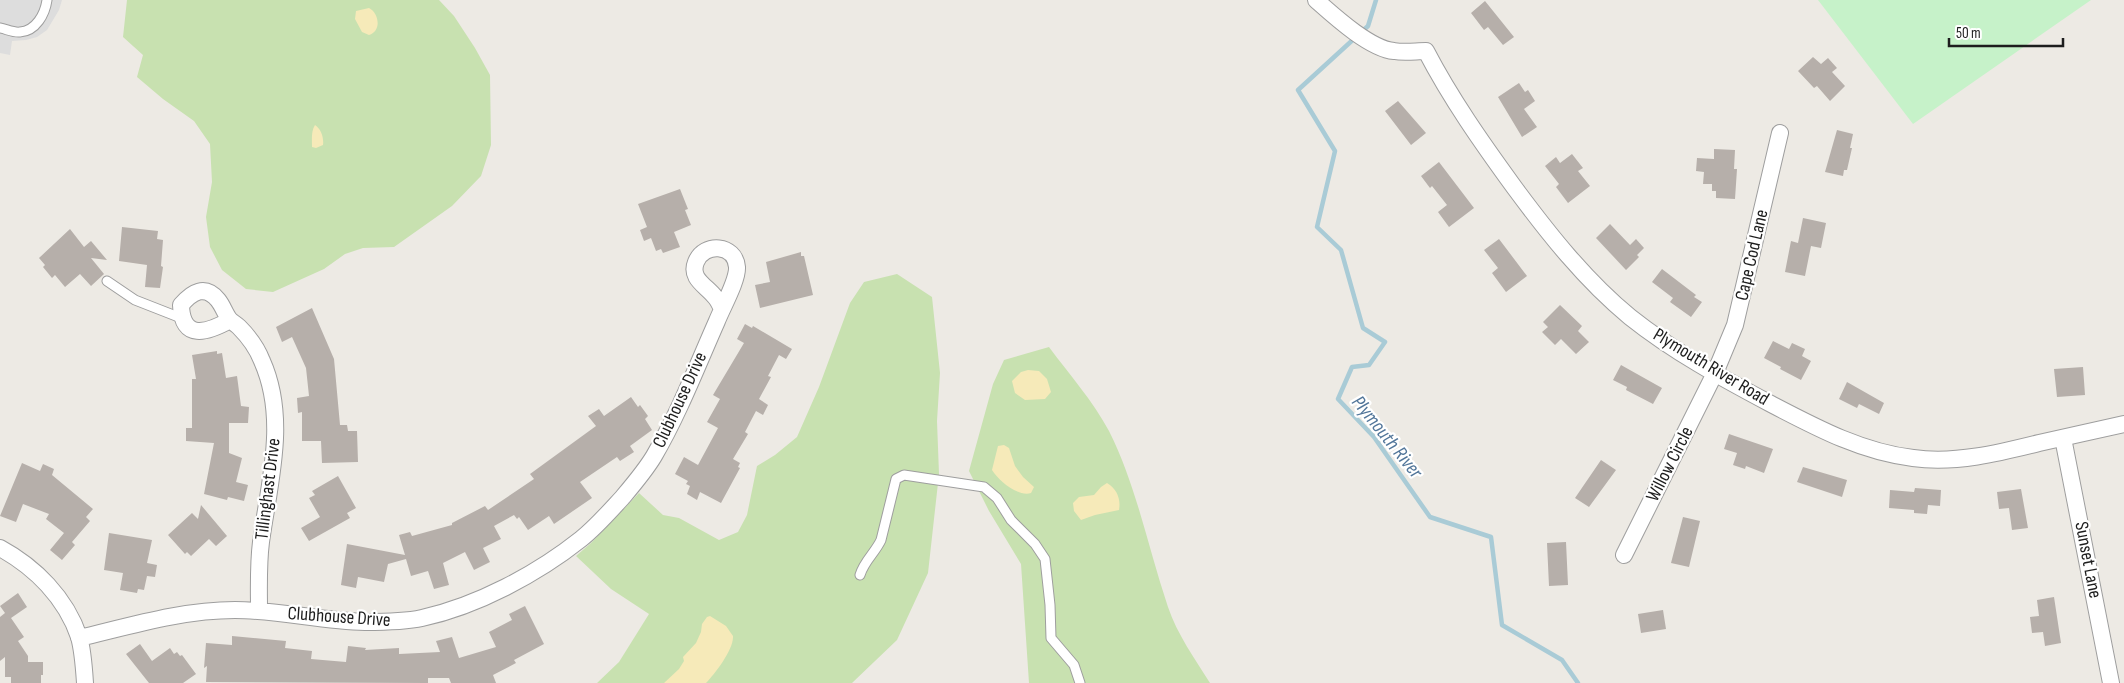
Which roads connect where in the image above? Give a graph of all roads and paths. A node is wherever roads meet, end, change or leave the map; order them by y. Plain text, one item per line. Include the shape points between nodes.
1 (47, 0) edge
2 (1316, 0) edge
3 (0, 28) edge
4 (1780, 133) dead end
5 (107, 280) dead end
6 (722, 309) dead end
7 (182, 318) junction
8 (230, 320) junction
9 (1715, 373) junction
10 (2124, 424) edge
11 (2063, 438) junction
12 (0, 548) edge
13 (1624, 555) dead end
14 (860, 575) dead end
15 (259, 611) junction
16 (79, 638) junction
17 (85, 683) edge
18 (1080, 683) edge
19 (2111, 683) edge

1 - 3 lane via 46,10 38,24 21,33
2 - 9 street, Plymouth River Road via 1358,34 1393,52 1426,51 1440,79 1480,140 1578,268 1630,316 1681,354
4 - 9 street, Cape Cod Lane via 1735,325
5 - 7 lane via 135,300
6 - 15 street, Clubhouse Drive via 653,458 623,496 568,549 486,596 421,618 362,622
7 - 8 street via 188,328 198,332
7 - 8 street, Tillinghast Drive via 181,305 190,294 204,291 215,296
8 - 15 street, Tillinghast Drive via 248,336 260,357 273,407 275,458 261,541
9 - 11 street, Plymouth River Road via 1859,446 1914,459 1993,454
9 - 13 street, Willow Circle
10 - 11 street, Plymouth River Road
11 - 19 street, Sunset Lane
12 - 16 street via 41,578 60,602
14 - 18 lane via 866,560 881,540 896,479 904,475 984,487 997,498 1045,559 1051,638 1074,665
15 - 16 street, Clubhouse Drive via 233,610 157,619
16 - 17 street

